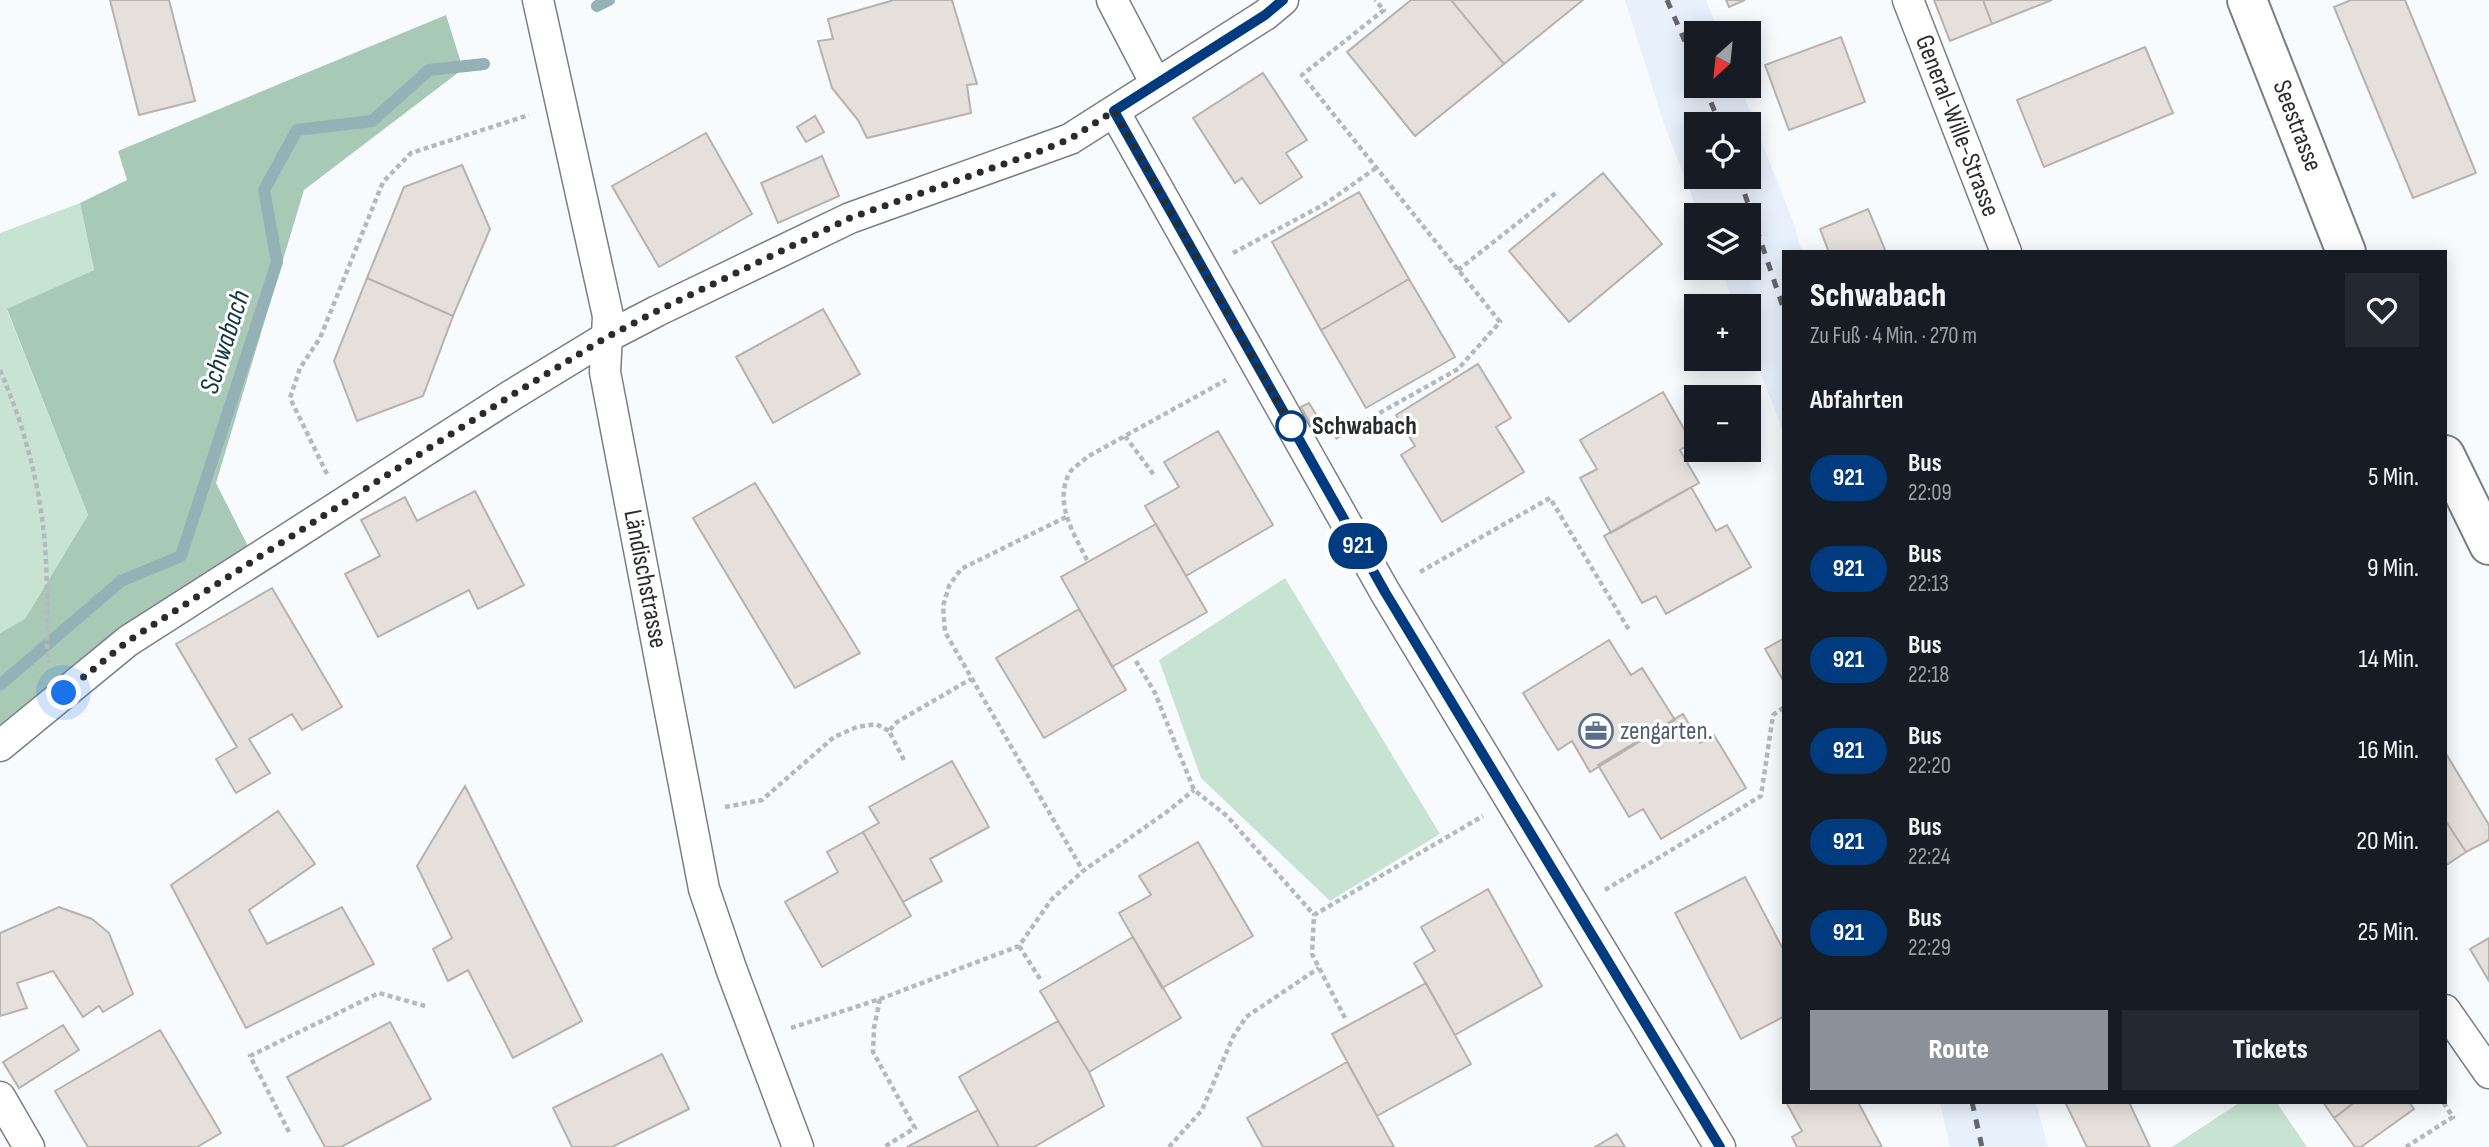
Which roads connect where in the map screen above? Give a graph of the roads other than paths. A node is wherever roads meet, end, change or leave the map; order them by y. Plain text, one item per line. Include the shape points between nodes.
1 (538, 0) edge
2 (1112, 0) edge
3 (1283, 0) edge
4 (1908, 0) edge
5 (2247, 0) edge
6 (1156, 84) junction
7 (1114, 111) junction
8 (2005, 250) edge
9 (2345, 250) edge
10 (607, 337) junction
11 (2447, 460) edge
12 (2489, 545) edge
13 (0, 746) edge
14 (2447, 1013) edge
15 (2489, 1073) edge
16 (0, 1097) edge
17 (29, 1147) edge
18 (798, 1147) edge
19 (1720, 1147) edge

1 - 10 street, Ländischstrasse via 608,316
2 - 6 street
3 - 6 street
4 - 8 street, General-Wille-Strasse
5 - 9 main road, Seestrasse
6 - 7 street
7 - 10 street via 1070,139 1038,152 850,218
7 - 19 street via 1385,592
10 - 13 street via 128,641
10 - 18 street, Ländischstrasse via 605,372 704,889
11 - 12 main road
14 - 15 street
16 - 17 street

